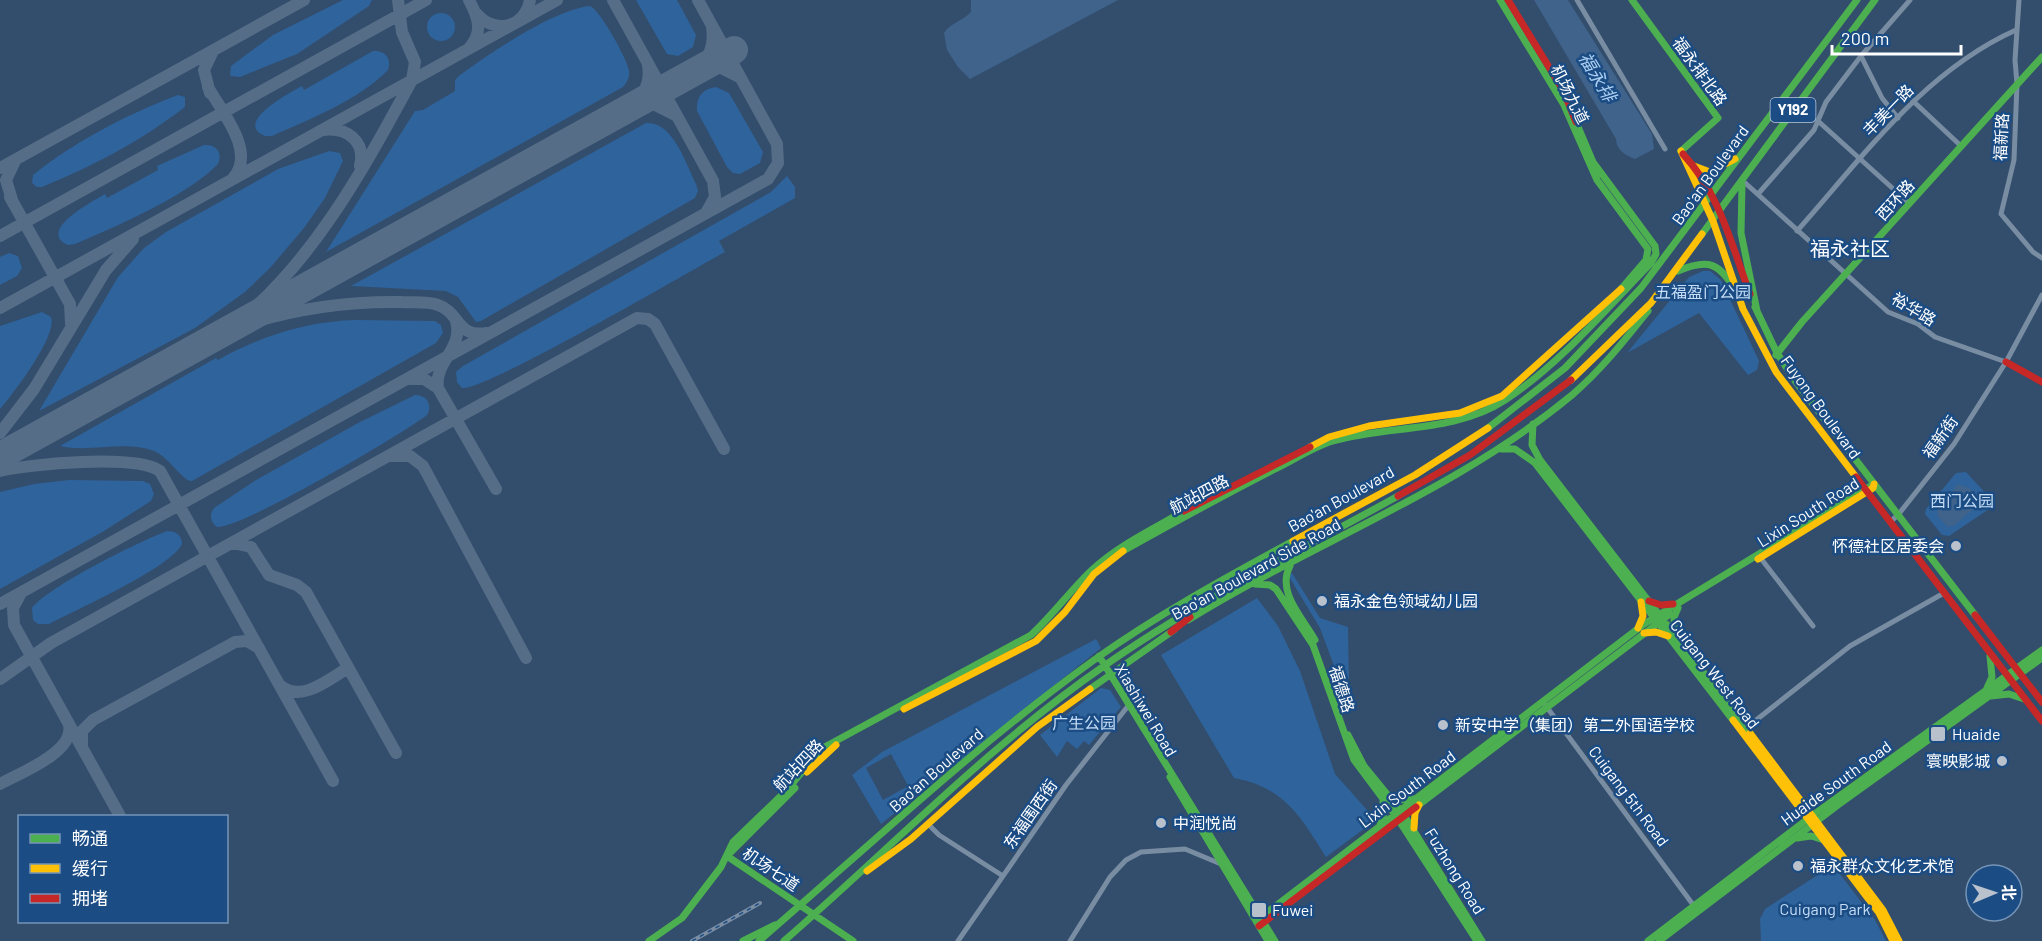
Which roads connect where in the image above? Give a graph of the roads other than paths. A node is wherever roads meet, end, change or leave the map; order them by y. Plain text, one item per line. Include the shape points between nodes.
1 (1500, 0) edge
2 (1508, 0) edge
3 (1577, 0) edge
4 (1632, 0) edge
5 (1857, 0) edge
6 (1875, 0) edge
7 (1910, 0) edge
8 (2019, 0) edge
9 (2016, 30) junction
10 (1861, 56) junction
11 (2042, 57) edge
12 (2017, 84) junction
13 (1913, 101) junction
14 (1898, 118) junction
15 (1818, 121) junction
16 (1961, 146) junction
17 (1665, 148) dead end
18 (1680, 151) junction
19 (1741, 155) junction
20 (1861, 159) junction
21 (1694, 166) junction
22 (1743, 181) junction
23 (1713, 194) junction
24 (1758, 195) junction
25 (1616, 199) junction
26 (1706, 204) junction
27 (1910, 204) junction
28 (1721, 211) junction
29 (1713, 221) junction
30 (1797, 231) junction
31 (2042, 258) edge
32 (1675, 272) junction
33 (1846, 275) junction
34 (1665, 285) junction
35 (1736, 291) junction
36 (2042, 295) edge
37 (1757, 311) junction
38 (1777, 353) junction
39 (2006, 362) junction
40 (1771, 363) junction
41 (2042, 382) edge
42 (1533, 424) junction
43 (1495, 450) junction
44 (1874, 484) junction
45 (1865, 490) junction
46 (1898, 515) junction
47 (1890, 522) junction
48 (1759, 555) junction
49 (1292, 564) junction
50 (1250, 586) junction
51 (1944, 593) junction
52 (1286, 597) junction
53 (1643, 599) junction
54 (1210, 601) junction
55 (1679, 605) junction
56 (1658, 618) junction
57 (1814, 626) dead end
58 (1171, 632) junction
59 (1637, 633) junction
60 (1673, 638) junction
61 (1987, 648) junction
62 (2042, 650) edge
63 (1099, 656) junction
64 (2042, 658) edge
65 (1105, 665) junction
66 (2018, 671) junction
67 (1110, 673) junction
68 (2009, 678) junction
69 (1984, 695) junction
70 (2042, 702) edge
71 (2028, 703) junction
72 (1544, 704) junction
73 (1128, 706) junction
74 (2042, 721) edge
75 (1746, 728) junction
76 (1382, 793) junction
77 (1424, 796) junction
78 (1400, 815) junction
79 (1813, 820) junction
80 (928, 824) junction
81 (1375, 830) junction
82 (1385, 830) junction
83 (1407, 833) junction
84 (1419, 839) junction
85 (1826, 841) junction
86 (1789, 842) junction
87 (727, 856) junction
88 (1221, 864) junction
89 (1003, 876) junction
90 (856, 880) junction
91 (800, 905) junction
92 (1694, 906) junction
93 (814, 915) junction
94 (782, 921) junction
95 (1260, 922) junction
96 (649, 941) edge
97 (743, 941) edge
98 (759, 941) edge
99 (784, 941) edge
100 (853, 941) edge
101 (958, 941) edge
102 (1070, 941) edge
103 (1268, 941) edge
104 (1275, 941) edge
105 (1477, 941) edge
106 (1482, 941) edge
107 (1648, 941) edge
108 (1659, 941) edge
109 (1893, 941) edge
110 (1899, 941) edge

1 - 25 main road, 机场九道 via 1564,105 1589,166
2 - 25 main road, 机场九道 via 1563,90 1593,162
3 - 17 street
4 - 18 main road, 福永排北路 via 1718,118
5 - 19 main road, Bao'an Boulevard / Y192
6 - 22 main road, Bao'an Boulevard / Y192
7 - 10 street
8 - 9 street, 福新路
9 - 12 street, 福新路
9 - 13 street, 丰美一路 via 1975,51
10 - 14 street via 1882,98
10 - 15 street via 1826,102
11 - 12 main road, 西环路
12 - 16 main road, 西环路
12 - 31 street, 福新路 via 2014,160 2001,214
13 - 14 street, 丰美一路
13 - 16 street
14 - 20 street, 丰美一路
15 - 20 street
15 - 24 street via 1800,148
16 - 27 main road, 西环路
18 - 21 main road, Fuyong Boulevard
18 - 26 main road, Fuyong Boulevard
19 - 21 main road via 1714,172 1706,173
19 - 23 main road, Bao'an Boulevard / Y192
20 - 27 street
20 - 30 street, 丰美一路
21 - 23 main road, Fuyong Boulevard
22 - 24 street, 裕华路
22 - 28 main road, Bao'an Boulevard / Y192
22 - 37 main road via 1739,224
23 - 26 main road, Bao'an Boulevard
23 - 28 main road, Fuyong Boulevard
24 - 30 street, 裕华路
25 - 87 main road, 航站四路 via 1655,246 1656,254 1572,345 1504,401 1465,417 1330,442 1121,552 1094,574 1065,612 1036,640 846,738 825,753
26 - 29 main road, Fuyong Boulevard
26 - 63 main road, Bao'an Boulevard via 1617,318 1507,416 1459,448 1193,596
27 - 33 main road, 西环路
28 - 29 main road, Bao'an Boulevard / Y192
28 - 37 main road, Fuyong Boulevard
29 - 32 main road, Bao'an Boulevard
29 - 35 main road, Fuyong Boulevard
30 - 33 street, 裕华路
32 - 34 main road, Bao'an Boulevard
32 - 35 main road via 1699,262 1714,264
33 - 38 main road, 西环路
33 - 39 street, 裕华路 via 1888,312 1918,324 1928,333
34 - 42 main road, Bao'an Boulevard Side Road via 1620,347
34 - 54 main road, Bao'an Boulevard via 1598,357 1506,432 1414,489
35 - 40 main road, Fuyong Boulevard
36 - 39 street
37 - 38 main road, Fuyong Boulevard
38 - 40 main road, 西环路
38 - 44 main road, Fuyong Boulevard
39 - 41 main road
39 - 46 street, 福新街 via 1954,444
40 - 45 main road, Fuyong Boulevard
42 - 43 main road, Bao'an Boulevard Side Road
42 - 53 main road, Cuigang West Road via 1532,445 1540,460
43 - 49 main road, Bao'an Boulevard Side Road via 1448,480
43 - 53 main road, Cuigang West Road via 1515,449 1535,463
44 - 45 main road, Lixin South Road
44 - 46 main road, Fuyong Boulevard
45 - 47 main road, Fuyong Boulevard
45 - 48 main road, Lixin South Road
46 - 47 street, 福新街
46 - 66 main road, Fuyong Boulevard
47 - 51 main road, Fuyong Boulevard
48 - 55 main road, Lixin South Road
48 - 57 street
49 - 50 main road, Bao'an Boulevard Side Road
49 - 52 main road via 1283,580
50 - 52 main road, 福德路 via 1270,585
50 - 58 main road, Bao'an Boulevard Side Road
51 - 61 main road, Fuyong Boulevard
51 - 75 street via 1850,646
52 - 76 main road, 福德路 via 1313,645 1351,753
53 - 55 main road
53 - 56 main road, Cuigang West Road
53 - 59 main road
54 - 58 main road
54 - 65 main road, Bao'an Boulevard
55 - 56 main road, Lixin South Road
55 - 60 main road
56 - 59 main road, Lixin South Road
56 - 60 main road, Cuigang West Road
58 - 67 main road, Bao'an Boulevard Side Road
59 - 60 main road via 1656,632
59 - 72 main road, Lixin South Road
60 - 75 main road, Cuigang West Road
60 - 79 main road, Cuigang West Road
61 - 68 main road, Fuyong Boulevard
61 - 69 main road via 1993,672
62 - 66 main road, Huaide South Road
63 - 65 main road, Xiashiwei Road
63 - 91 main road, Bao'an Boulevard via 1013,722
64 - 66 main road, Huaide South Road
65 - 67 main road, Xiashiwei Road
65 - 90 main road, Bao'an Boulevard via 1031,720
66 - 68 main road, Huaide South Road
66 - 70 main road, Fuyong Boulevard
67 - 73 main road, Xiashiwei Road
67 - 80 main road, Bao'an Boulevard Side Road via 1037,726
67 - 95 main road, Xiashiwei Road
68 - 69 main road, Huaide South Road
68 - 71 main road, Fuyong Boulevard
69 - 71 main road via 2009,694
69 - 79 main road, Huaide South Road
71 - 74 main road, Fuyong Boulevard
72 - 77 main road, Lixin South Road
72 - 92 street, Cuigang 5th Road
73 - 88 main road, Xiashiwei Road
73 - 89 street, 东福围西街 via 1066,785
75 - 79 main road, Cuigang West Road
76 - 77 main road via 1398,800
76 - 78 main road, 福德路
76 - 81 main road via 1384,813
77 - 78 main road, Lixin South Road
77 - 84 main road via 1413,821
78 - 81 main road, Lixin South Road
78 - 82 main road, Lixin South Road
78 - 83 main road, Fuzhong Road
78 - 84 main road, Fuzhong Road
79 - 85 main road, Cuigang West Road
79 - 86 main road, Huaide South Road
79 - 92 main road, Huaide South Road
79 - 110 main road, Cuigang West Road via 1883,910
80 - 89 street
80 - 90 main road, Bao'an Boulevard Side Road
81 - 95 main road, Lixin South Road
82 - 83 main road via 1394,827
82 - 95 main road, Lixin South Road
83 - 105 main road, Fuzhong Road
84 - 106 main road, Fuzhong Road
85 - 86 main road via 1811,836
85 - 109 main road, Cuigang West Road via 1879,913
86 - 108 main road, Huaide South Road
87 - 91 main road, 机场七道
87 - 96 main road, 航站四路 via 682,918
88 - 95 main road, Xiashiwei Road
88 - 102 street via 1185,849 1141,852 1126,860 1110,877
89 - 101 street, 东福围西街
90 - 93 main road, Bao'an Boulevard
91 - 93 main road, 机场七道
91 - 94 main road, Bao'an Boulevard
92 - 107 main road, Huaide South Road
93 - 99 main road, Bao'an Boulevard
93 - 100 main road, 机场七道
94 - 97 main road
94 - 98 main road, Bao'an Boulevard
95 - 103 main road, Xiashiwei Road
95 - 104 main road, Xiashiwei Road

